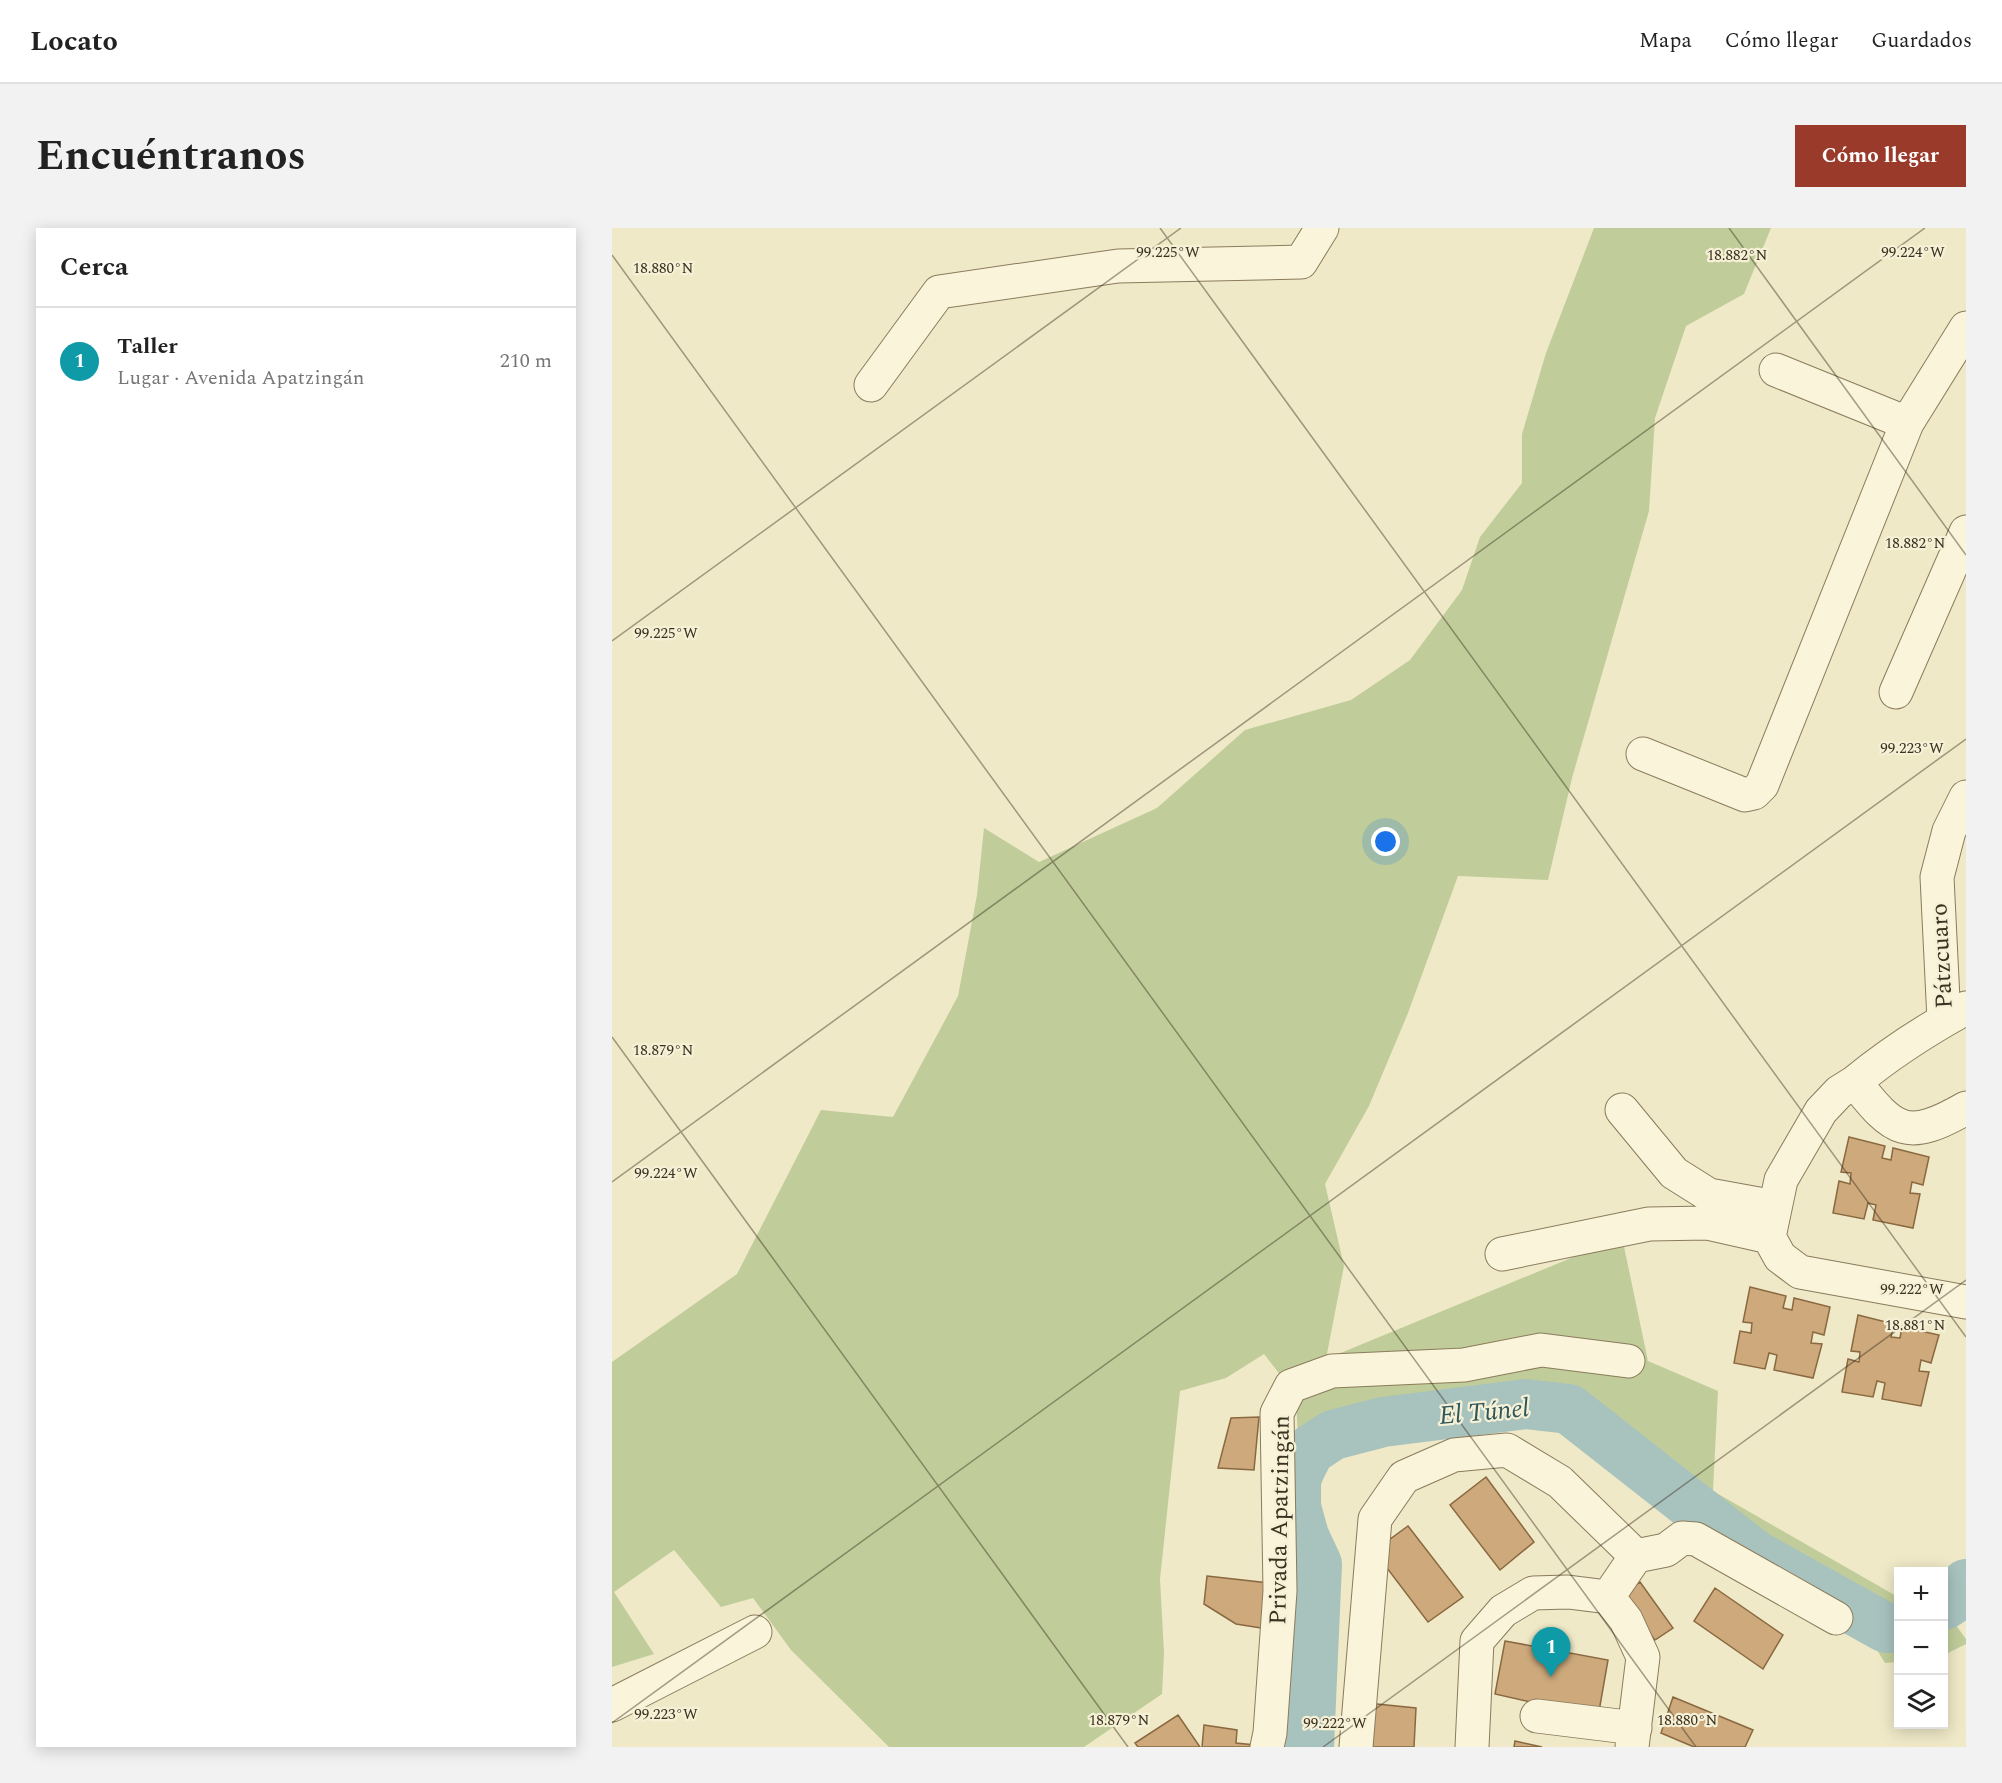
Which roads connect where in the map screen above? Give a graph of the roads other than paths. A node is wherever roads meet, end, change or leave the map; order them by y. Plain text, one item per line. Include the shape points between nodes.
1 (1322, 228) edge
2 (1966, 328) edge
3 (1776, 370) dead end
4 (871, 386) dead end
5 (1907, 423) junction
6 (1966, 532) edge
7 (1896, 692) dead end
8 (1643, 754) dead end
9 (1966, 797) edge
10 (1955, 1014) edge
11 (1855, 1082) junction
12 (1966, 1108) edge
13 (1622, 1110) dead end
14 (1772, 1222) junction
15 (1502, 1254) dead end
16 (1966, 1302) edge
17 (1628, 1361) dead end
18 (1636, 1556) junction
19 (1608, 1597) junction
20 (1836, 1618) dead end
21 (755, 1632) dead end
22 (612, 1705) edge
23 (1537, 1716) dead end
24 (1634, 1737) edge
25 (1267, 1747) edge
26 (1356, 1747) edge
27 (1472, 1747) edge

1 - 4 street via 1302,262 1118,267 939,292
2 - 5 street
3 - 5 street
5 - 8 street via 1762,785 1754,794 1745,795
6 - 7 street
9 - 10 street, Pátzcuaro via 1949,831 1937,877
10 - 11 street, Pátzcuaro via 1887,1056
11 - 12 street via 1882,1115 1898,1126 1922,1128
11 - 14 street, Pátzcuaro via 1821,1111 1781,1180
13 - 14 street via 1674,1173 1709,1196
14 - 15 street via 1649,1224
14 - 16 street via 1780,1257 1800,1272
17 - 25 street, Privada Apatzingán via 1541,1350 1464,1365 1332,1371 1290,1386 1276,1413 1280,1591
18 - 19 street
18 - 20 street via 1666,1550 1682,1538 1696,1539
18 - 26 street via 1560,1482 1507,1450 1454,1455 1404,1477 1375,1519
19 - 24 street via 1626,1620 1643,1657
19 - 27 street via 1533,1593 1503,1611 1477,1641
21 - 22 street
23 - 24 street

